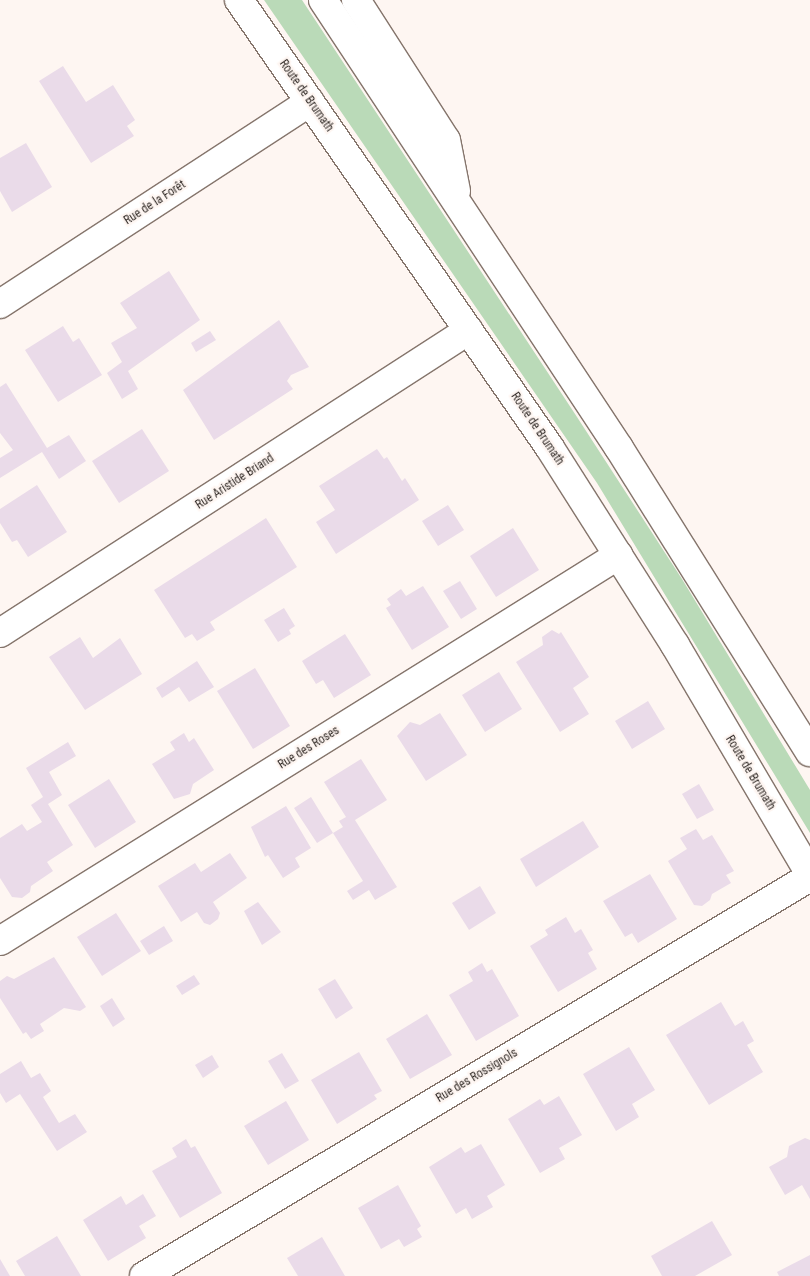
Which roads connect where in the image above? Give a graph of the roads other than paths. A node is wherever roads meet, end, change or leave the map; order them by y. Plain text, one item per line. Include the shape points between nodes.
1 (239, 0) edge
2 (323, 0) edge
3 (356, 0) edge
4 (310, 102) junction
5 (458, 204) junction
6 (3, 296) edge
7 (469, 330) junction
8 (620, 555) junction
9 (0, 633) edge
10 (810, 752) edge
11 (810, 876) edge
12 (0, 941) edge
13 (144, 1276) edge

1 - 4 street, Route de Brumath
2 - 5 street
3 - 5 street via 446,140
4 - 6 street, Rue de la Forêt
4 - 7 street, Route de Brumath
5 - 10 street via 624,456
7 - 8 street, Route de Brumath
7 - 9 street, Rue Aristide Briand
8 - 11 street, Route de Brumath
8 - 12 street, Rue des Roses
11 - 13 street, Rue des Rossignols

